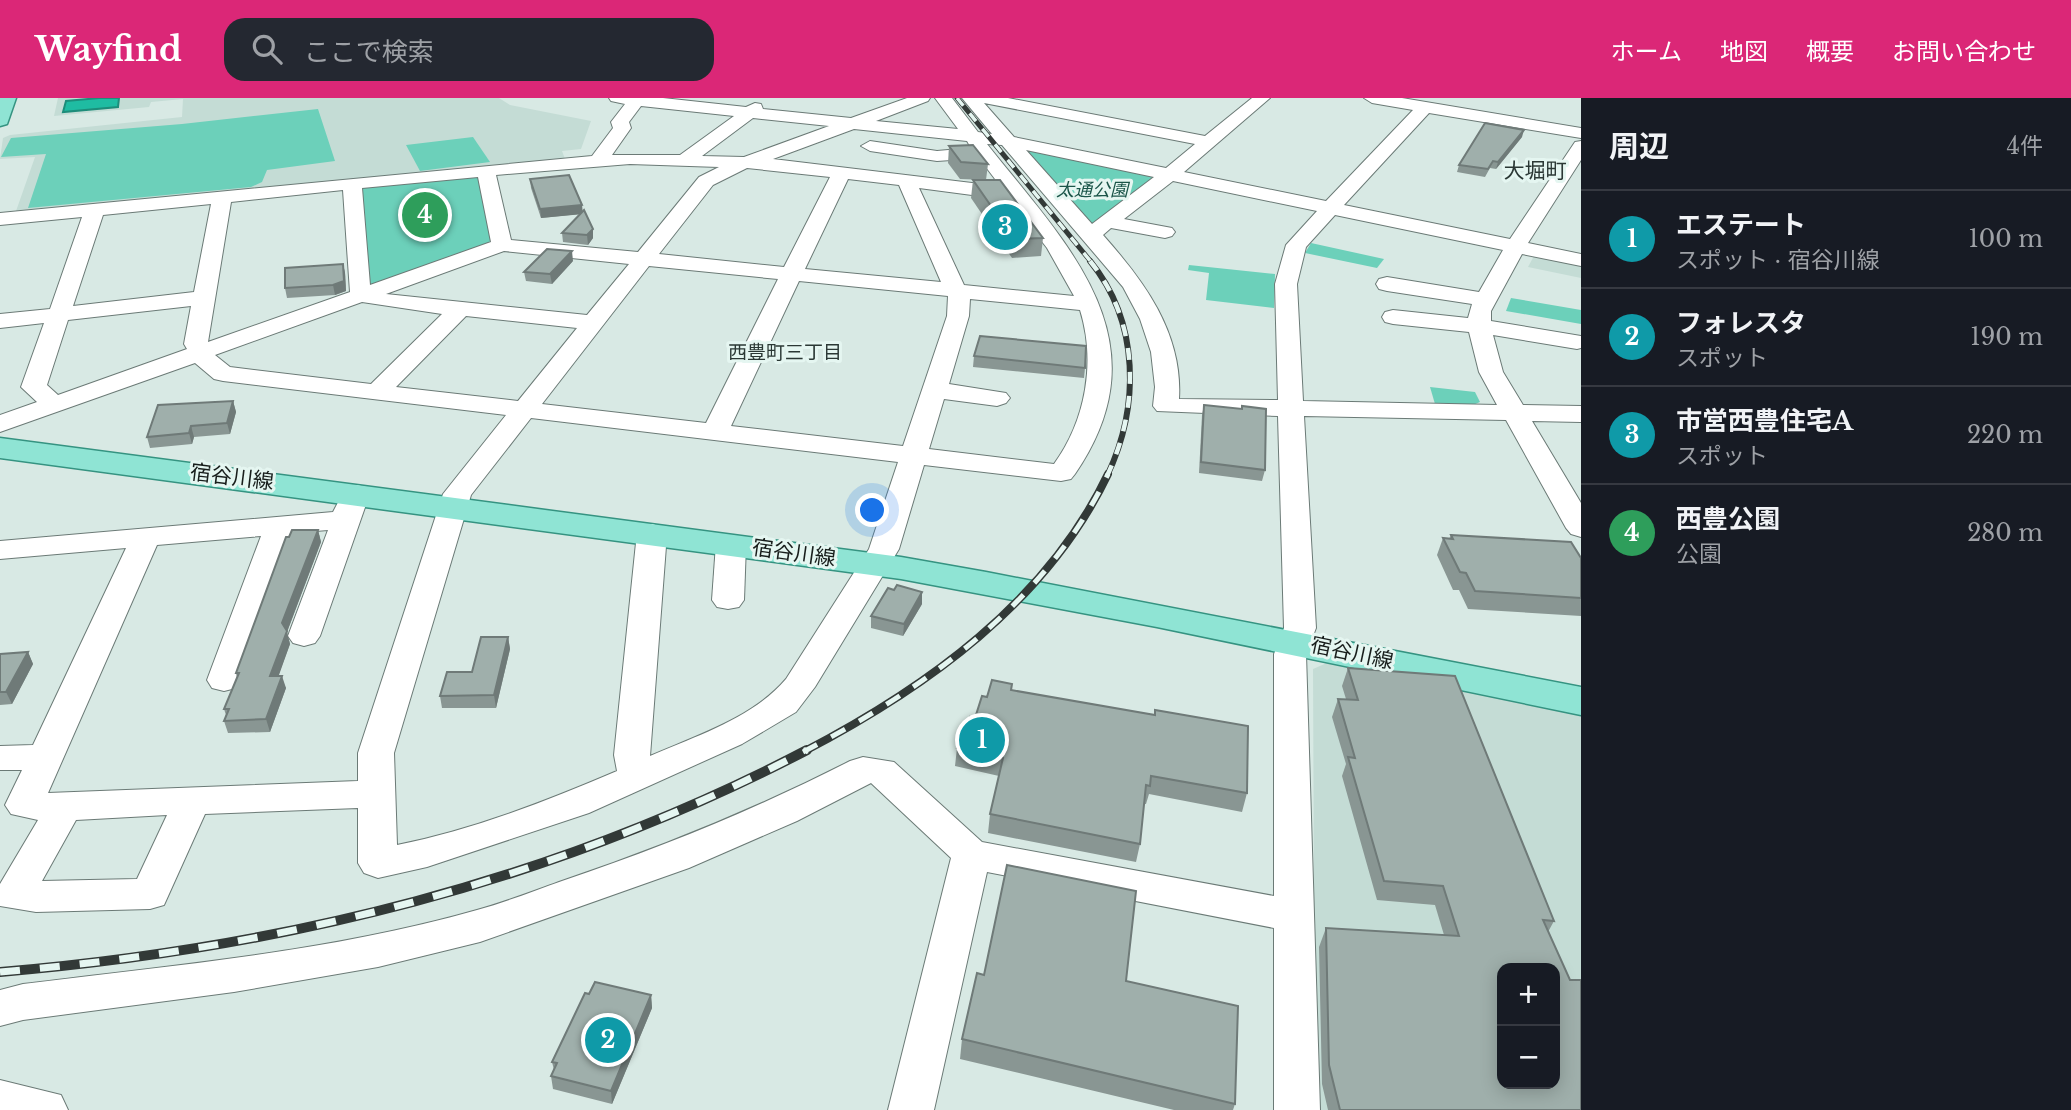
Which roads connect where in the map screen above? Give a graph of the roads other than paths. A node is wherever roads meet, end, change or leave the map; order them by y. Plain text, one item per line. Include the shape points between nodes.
1 (6, 98) edge
2 (617, 98) edge
3 (770, 98) edge
4 (922, 98) edge
5 (943, 98) edge
6 (970, 98) edge
7 (982, 98) edge
8 (1262, 98) edge
9 (1372, 98) edge
10 (636, 101) junction
11 (665, 101) edge
12 (858, 102) dead end
13 (1425, 107) junction
14 (886, 110) junction
15 (746, 113) junction
16 (0, 120) edge
17 (849, 123) junction
18 (1581, 133) edge
19 (810, 137) junction
20 (1005, 138) junction
21 (1210, 142) junction
22 (979, 145) junction
23 (872, 146) junction
24 (1581, 146) edge
25 (686, 159) junction
26 (599, 160) junction
27 (748, 162) junction
28 (822, 169) junction
29 (486, 170) junction
30 (844, 173) junction
31 (1169, 174) junction
32 (906, 180) junction
33 (352, 184) junction
34 (1012, 189) junction
35 (222, 197) junction
36 (1329, 207) junction
37 (95, 209) junction
38 (0, 219) edge
39 (1109, 222) junction
40 (1165, 232) dead end
41 (1090, 235) junction
42 (502, 245) junction
43 (1518, 247) junction
44 (644, 260) junction
45 (1581, 260) edge
46 (793, 274) junction
47 (1387, 284) dead end
48 (956, 290) junction
49 (363, 296) junction
50 (204, 298) junction
51 (1487, 300) junction
52 (1090, 304) junction
53 (460, 309) junction
54 (59, 314) junction
55 (1393, 317) dead end
56 (0, 321) edge
57 (594, 323) junction
58 (1479, 326) junction
59 (1577, 342) dead end
60 (201, 352) junction
61 (935, 390) junction
62 (377, 392) junction
63 (997, 398) dead end
64 (55, 405) junction
65 (1292, 408) junction
66 (524, 410) junction
67 (1514, 413) junction
68 (1581, 414) edge
69 (0, 424) edge
70 (715, 432) junction
71 (0, 448) edge
72 (914, 456) junction
73 (350, 507) junction
74 (453, 507) junction
75 (279, 526) junction
76 (1581, 528) edge
77 (652, 533) junction
78 (145, 538) junction
79 (731, 544) junction
80 (0, 550) edge
81 (876, 564) junction
82 (728, 600) dead end
83 (304, 636) dead end
84 (1296, 641) junction
85 (224, 680) dead end
86 (1581, 701) edge
87 (47, 757) junction
88 (0, 758) edge
89 (636, 777) junction
90 (376, 794) junction
91 (192, 802) junction
92 (64, 808) junction
93 (971, 854) junction
94 (1294, 916) junction
95 (0, 1008) edge
96 (0, 1100) edge
97 (45, 1110) edge
98 (911, 1110) edge
99 (1297, 1110) edge

1 - 16 main road
2 - 10 street
3 - 15 street
4 - 14 street
5 - 22 street
6 - 20 street
7 - 21 street
8 - 21 street
9 - 13 street
10 - 11 street
10 - 26 street
11 - 15 street
12 - 14 street
13 - 18 street
13 - 36 street
14 - 17 street
15 - 17 street
15 - 25 street
17 - 19 street
17 - 22 street
19 - 23 street
19 - 27 street
20 - 22 street
20 - 31 street
20 - 41 street
21 - 31 street
22 - 23 street via 937,156
22 - 34 street
23 - 28 street
24 - 43 street
25 - 26 street
25 - 27 street
26 - 29 street
27 - 28 street
27 - 44 street via 706,181
28 - 30 street
29 - 33 street
29 - 42 street
30 - 32 street
30 - 46 street
31 - 36 street
31 - 39 street
32 - 34 street
32 - 48 street
33 - 35 street
33 - 49 street
34 - 52 street via 1067,259
35 - 37 street
35 - 50 street
36 - 43 street
36 - 65 street via 1296,245 1287,271
37 - 38 street
37 - 54 street
39 - 40 street
39 - 41 street
41 - 65 street via 1124,272 1153,321 1167,364 1166,406
42 - 44 street
42 - 49 street
43 - 45 street
43 - 51 street
44 - 46 street
44 - 57 street
46 - 48 street
46 - 70 street
47 - 51 street
48 - 52 street
48 - 61 street via 958,316
49 - 53 street
49 - 60 street
50 - 54 street
50 - 60 street via 196,344
51 - 58 street
52 - 72 street via 1103,363 1098,400 1061,473
53 - 57 street
53 - 62 street
54 - 56 street
54 - 64 street via 34,387
55 - 58 street
57 - 66 street
58 - 59 street
58 - 67 street via 1491,372
60 - 62 street via 223,374
60 - 64 street
61 - 63 street
61 - 72 street
62 - 66 street
64 - 69 street
65 - 67 street
65 - 84 street via 1300,628
66 - 70 street
66 - 74 street via 457,494
67 - 68 street
67 - 76 street
70 - 72 street
71 - 73 main road, 宿谷川線
72 - 81 street
73 - 74 main road, 宿谷川線
73 - 75 street
73 - 83 street
74 - 77 main road, 宿谷川線
74 - 90 street via 376,753
75 - 78 street
75 - 85 street
77 - 79 main road, 宿谷川線
77 - 89 street via 632,755
78 - 80 street
78 - 87 street
79 - 81 main road, 宿谷川線
79 - 82 street
81 - 84 main road, 宿谷川線
81 - 89 street via 784,704 729,736
84 - 86 main road, 宿谷川線
84 - 94 street via 1290,654
87 - 88 street
87 - 92 street via 24,805
89 - 90 street via 576,804 427,853 378,863
90 - 91 street
91 - 92 street
91 - 92 street via 150,894 14,895
93 - 94 street
93 - 95 street via 881,771 863,770 785,811 675,858 480,926 378,950 234,975
93 - 98 street
94 - 99 street
96 - 97 street

